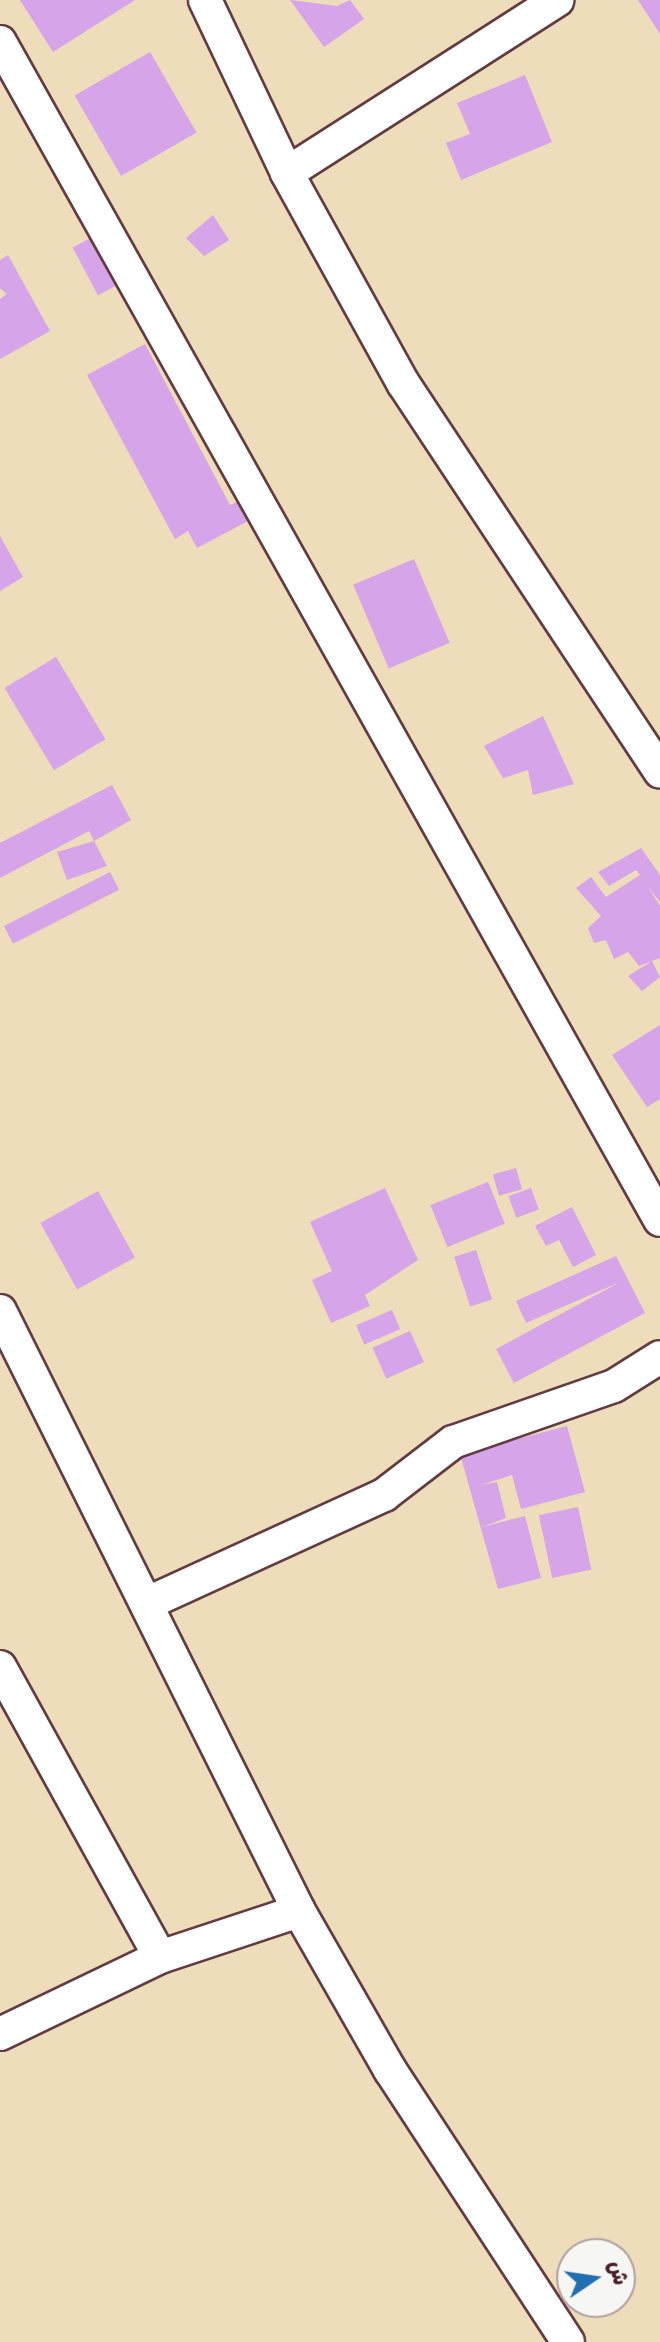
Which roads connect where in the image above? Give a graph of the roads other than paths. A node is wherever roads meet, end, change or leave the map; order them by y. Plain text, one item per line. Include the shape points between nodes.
1 (205, 0) edge
2 (557, 0) edge
3 (0, 42) edge
4 (287, 173) junction
5 (660, 772) edge
6 (660, 1220) edge
7 (0, 1311) edge
8 (660, 1357) edge
9 (148, 1603) junction
10 (0, 1667) edge
11 (299, 1911) junction
12 (160, 1957) junction
13 (0, 2034) edge
14 (568, 2342) edge

1 - 4 street
2 - 4 street
3 - 6 street
4 - 5 street via 403,383
7 - 9 street
8 - 9 street via 614,1386 453,1442 384,1495
9 - 11 street
10 - 12 street
11 - 12 street
11 - 14 street via 390,2070
12 - 13 street

